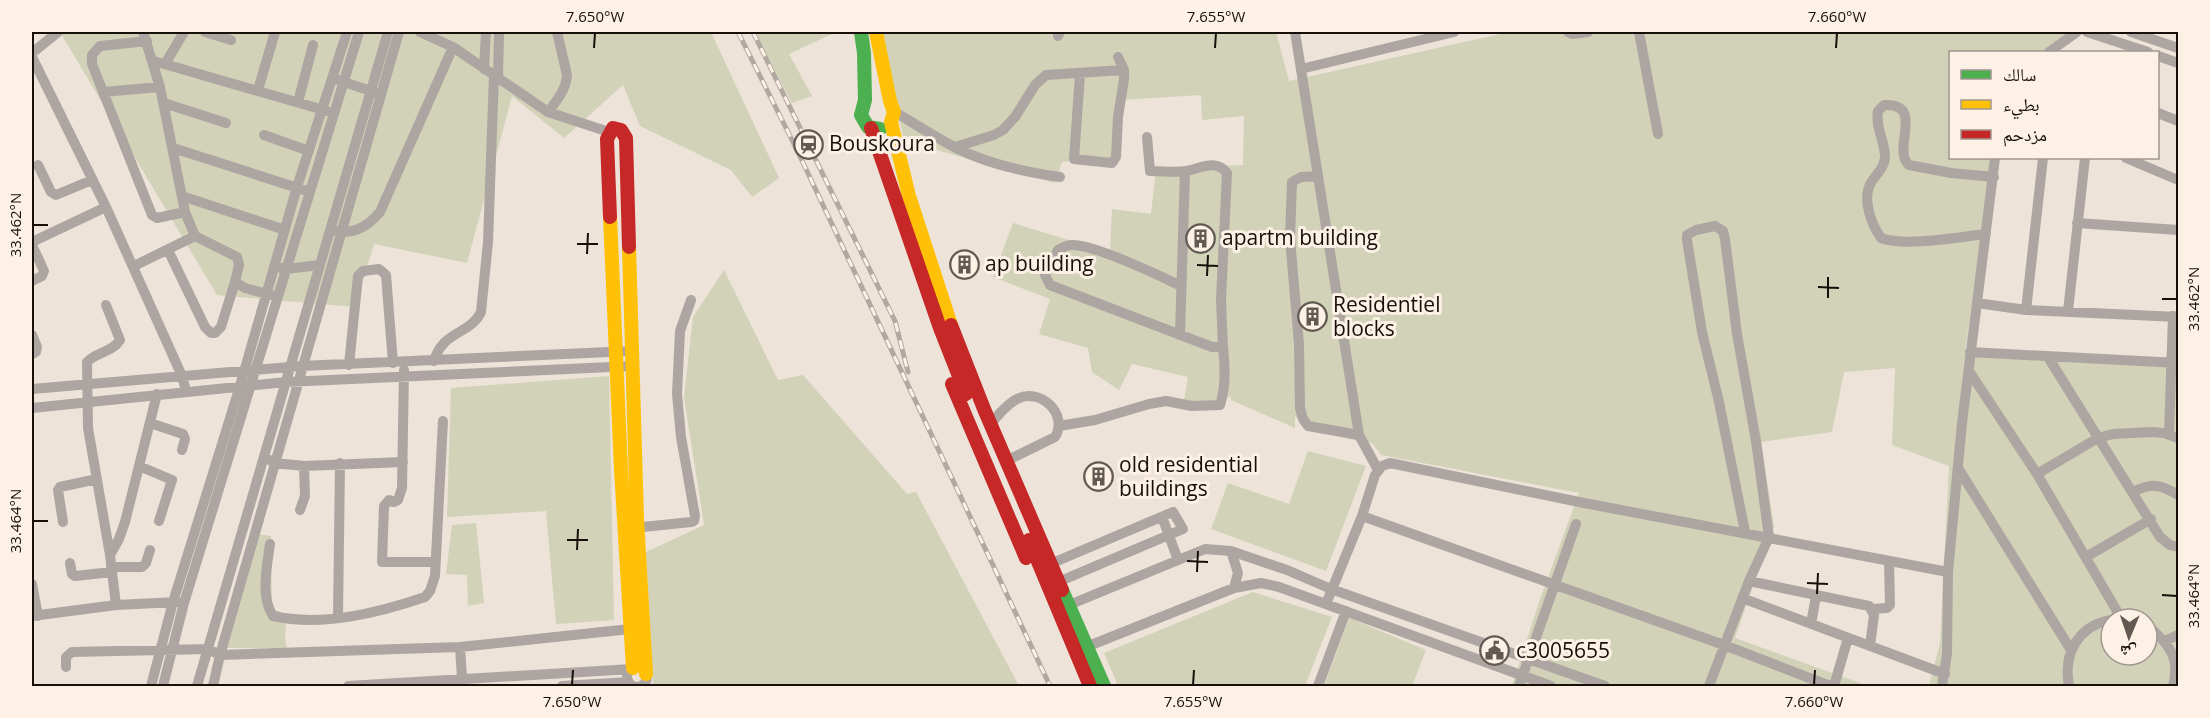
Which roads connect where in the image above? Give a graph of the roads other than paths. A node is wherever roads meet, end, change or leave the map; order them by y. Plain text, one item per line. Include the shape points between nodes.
1 (58, 32) edge
2 (184, 32) edge
3 (205, 32) edge
4 (275, 32) edge
5 (347, 32) edge
6 (359, 32) edge
7 (388, 32) edge
8 (399, 32) edge
9 (420, 32) edge
10 (486, 32) edge
11 (499, 32) edge
12 (557, 32) edge
13 (861, 32) edge
14 (876, 32) edge
15 (1295, 32) edge
16 (1454, 32) edge
17 (1568, 32) edge
18 (1588, 32) edge
19 (1639, 32) edge
20 (2077, 32) edge
21 (2087, 32) edge
22 (2131, 32) edge
23 (1428, 34) edge
24 (145, 36) edge
25 (231, 40) dead end
26 (313, 45) dead end
27 (453, 48) junction
28 (2178, 48) edge
29 (2050, 51) edge
30 (2145, 51) edge
31 (32, 55) edge
32 (1119, 57) dead end
33 (2159, 57) edge
34 (154, 61) junction
35 (2178, 63) edge
36 (165, 64) junction
37 (1301, 69) junction
38 (1124, 70) junction
39 (492, 74) junction
40 (1080, 74) junction
41 (332, 78) junction
42 (343, 82) junction
43 (160, 87) junction
44 (258, 90) junction
45 (103, 92) junction
46 (375, 92) junction
47 (866, 100) junction
48 (298, 102) junction
49 (164, 103) junction
50 (2178, 108) edge
51 (322, 110) junction
52 (548, 112) junction
53 (892, 112) junction
54 (333, 113) junction
55 (2159, 114) edge
56 (2177, 120) edge
57 (226, 123) dead end
58 (871, 128) junction
59 (609, 132) junction
60 (1658, 134) dead end
61 (264, 135) dead end
62 (1147, 137) dead end
63 (955, 147) junction
64 (173, 148) junction
65 (309, 151) junction
66 (1995, 159) edge
67 (2043, 159) edge
68 (2085, 159) edge
69 (2128, 159) edge
70 (38, 165) dead end
71 (1185, 171) junction
72 (1318, 176) junction
73 (1060, 177) dead end
74 (1994, 177) junction
75 (92, 180) junction
76 (2178, 180) edge
77 (297, 187) junction
78 (309, 191) junction
79 (182, 196) junction
80 (106, 207) junction
81 (185, 212) junction
82 (2077, 224) junction
83 (285, 230) junction
84 (335, 230) junction
85 (2178, 230) edge
86 (1986, 234) junction
87 (195, 236) junction
88 (32, 244) edge
89 (168, 250) junction
90 (628, 260) junction
91 (612, 261) junction
92 (319, 265) junction
93 (134, 266) junction
94 (280, 268) junction
95 (32, 281) edge
96 (235, 282) junction
97 (1181, 286) junction
98 (272, 295) junction
99 (691, 300) dead end
100 (1977, 303) junction
101 (106, 305) dead end
102 (2026, 310) junction
103 (2068, 311) junction
104 (2176, 316) edge
105 (1180, 334) junction
106 (32, 335) edge
107 (1223, 347) junction
108 (632, 351) junction
109 (616, 352) junction
110 (1970, 352) junction
111 (32, 354) edge
112 (2048, 357) junction
113 (447, 360) junction
114 (435, 361) junction
115 (398, 363) junction
116 (2175, 363) edge
117 (349, 365) junction
118 (633, 366) junction
119 (295, 367) junction
120 (617, 367) junction
121 (249, 371) junction
122 (1969, 371) junction
123 (448, 375) junction
124 (182, 376) junction
125 (404, 377) junction
126 (88, 382) junction
127 (291, 382) junction
128 (245, 386) junction
129 (32, 388) edge
130 (186, 391) junction
131 (157, 394) junction
132 (88, 401) junction
133 (32, 408) edge
134 (443, 421) dead end
135 (150, 423) junction
136 (990, 425) junction
137 (1059, 426) junction
138 (1359, 435) junction
139 (2174, 436) edge
140 (2097, 438) junction
141 (182, 450) dead end
142 (264, 456) junction
143 (1006, 461) junction
144 (403, 462) junction
145 (274, 463) junction
146 (340, 463) junction
147 (139, 466) junction
148 (303, 466) junction
149 (1958, 468) junction
150 (1378, 470) junction
151 (2037, 474) junction
152 (97, 479) junction
153 (2134, 492) junction
154 (2178, 495) edge
155 (300, 510) dead end
156 (1362, 516) junction
157 (1162, 517) junction
158 (2151, 519) junction
159 (159, 521) dead end
160 (63, 522) dead end
161 (1576, 524) dead end
162 (631, 529) junction
163 (1745, 532) junction
164 (1168, 536) junction
165 (1769, 537) junction
166 (270, 544) dead end
167 (2178, 547) edge
168 (150, 550) dead end
169 (1231, 551) junction
170 (2086, 558) junction
171 (1178, 560) junction
172 (435, 562) junction
173 (1889, 562) junction
174 (70, 563) dead end
175 (1050, 564) junction
176 (111, 565) junction
177 (1948, 572) junction
178 (1749, 581) junction
179 (1053, 582) junction
180 (32, 584) edge
181 (1554, 585) junction
182 (1234, 588) junction
183 (1331, 589) junction
184 (225, 591) junction
185 (239, 593) junction
186 (1816, 596) junction
187 (1742, 598) junction
188 (178, 602) junction
189 (1326, 604) junction
190 (116, 605) junction
191 (1069, 605) junction
192 (2112, 607) edge
193 (1872, 609) junction
194 (1346, 611) junction
195 (35, 616) edge
196 (338, 617) junction
197 (2099, 622) edge
198 (1811, 624) junction
199 (630, 629) junction
200 (2159, 635) edge
201 (2178, 635) edge
202 (1848, 638) junction
203 (2165, 640) junction
204 (1724, 645) junction
205 (1870, 646) junction
206 (460, 647) junction
207 (208, 649) junction
208 (1080, 649) junction
209 (2071, 650) junction
210 (160, 651) junction
211 (172, 651) junction
212 (220, 655) junction
213 (1528, 658) junction
214 (66, 667) dead end
215 (632, 668) junction
216 (1945, 674) junction
217 (646, 680) edge
218 (1521, 681) edge
219 (461, 682) edge
220 (631, 685) edge
221 (151, 687) edge
222 (163, 687) edge
223 (197, 687) edge
224 (213, 687) edge
225 (348, 687) edge
226 (562, 687) edge
227 (1090, 687) edge
228 (1104, 687) edge
229 (1318, 687) edge
230 (1551, 687) edge
231 (1605, 687) edge
232 (1708, 687) edge
233 (1832, 687) edge
234 (1942, 687) edge
235 (2069, 687) edge
236 (2173, 687) edge

1 - 31 street
2 - 36 street
3 - 25 street
4 - 44 street
5 - 41 street
6 - 42 street
7 - 46 street
8 - 46 street
9 - 27 street
10 - 39 street
11 - 39 street
12 - 52 street via 567,82
13 - 47 street
14 - 53 street
15 - 37 street
16 - 23 street
17 - 18 street
19 - 60 street
20 - 29 street
21 - 30 street
22 - 28 street
23 - 37 street
24 - 34 street
24 - 45 street via 104,45 94,52 92,64
26 - 48 street
27 - 39 street
27 - 84 street via 386,204 365,226 346,232
31 - 75 street
32 - 38 street
33 - 35 street
34 - 36 street
34 - 43 street
36 - 44 street
37 - 72 street
38 - 40 street
38 - 40 street via 1116,157 1112,163 1074,159
39 - 52 street
39 - 114 street via 488,242 481,312 441,345
40 - 63 street via 1042,77 1003,130
41 - 42 street
41 - 51 street
42 - 46 street
42 - 54 street
43 - 45 street
43 - 49 street
44 - 48 street
45 - 81 street via 152,215 157,218
46 - 84 street
47 - 53 street via 882,96
47 - 58 street via 861,115
48 - 51 street
49 - 57 street
49 - 64 street
50 - 56 street
51 - 54 street
51 - 65 street
52 - 59 street
53 - 58 street via 884,128
53 - 63 street
53 - 136 street via 903,179 941,297
54 - 78 street
55 - 56 street
58 - 179 street via 944,337 950,380 1025,556 1034,571
59 - 90 street via 619,128 626,138
59 - 91 street
61 - 65 street
62 - 71 street via 1150,171
63 - 73 street via 1018,170
64 - 77 street
64 - 79 street
65 - 77 street
66 - 74 street
67 - 102 street
68 - 82 street
69 - 76 street
70 - 75 street via 56,195
71 - 97 street
71 - 107 street via 1211,165 1227,173 1221,300
72 - 138 street
72 - 138 street via 1296,178 1292,185 1290,238 1300,408 1308,426
74 - 86 street
74 - 86 street via 1910,165 1903,155 1904,114 1895,105 1884,105 1878,111 1885,161 1867,196 1881,238 1907,242
75 - 80 street
77 - 78 street
77 - 83 street
78 - 94 street
79 - 81 street
79 - 83 street
80 - 88 street
80 - 93 street
81 - 87 street
82 - 85 street
82 - 103 street
83 - 94 street
84 - 92 street
84 - 119 street
86 - 100 street
87 - 89 street
87 - 96 street via 237,257
88 - 95 street via 44,271
89 - 93 street
89 - 96 street via 211,333 221,327
90 - 91 street
90 - 108 street
91 - 109 street
92 - 94 street
92 - 119 street
93 - 124 street
94 - 98 street
96 - 98 street
97 - 105 street
97 - 105 street via 1109,255 1071,245 1058,250 1045,275 1050,285
98 - 121 street
99 - 162 street via 680,331 677,394 694,521
100 - 102 street
100 - 110 street
101 - 126 street via 120,340 116,346 88,359
102 - 103 street
103 - 104 street
104 - 116 street
105 - 107 street via 1212,347
106 - 111 street via 37,350
107 - 137 street via 1225,378 1220,405 1149,404
108 - 109 street
108 - 118 street
109 - 113 street
109 - 120 street
110 - 112 street
110 - 122 street
112 - 116 street
112 - 140 street
113 - 114 street
113 - 123 street
114 - 115 street
115 - 117 street
115 - 117 street via 386,275 379,269 363,271 358,276
115 - 125 street
116 - 139 street
117 - 119 street
118 - 120 street
118 - 162 street
119 - 121 street
119 - 127 street
120 - 123 street
120 - 162 street
121 - 124 street
121 - 128 street
122 - 149 street
122 - 151 street
123 - 125 street
124 - 126 street
124 - 130 street
125 - 127 street
125 - 144 street
126 - 129 street
126 - 132 street
127 - 128 street
127 - 142 street
127 - 145 street
128 - 130 street
128 - 188 street
130 - 131 street
131 - 132 street
131 - 135 street
132 - 133 street
132 - 152 street via 88,428
134 - 172 street
135 - 141 street via 183,434
135 - 147 street
136 - 137 street via 1018,398 1033,396 1050,404
136 - 143 street
137 - 143 street via 1050,440
138 - 150 street
139 - 140 street via 2128,433
140 - 151 street
140 - 153 street
142 - 145 street
142 - 184 street
143 - 175 street
144 - 146 street
144 - 172 street via 401,494 398,500 389,500 384,506 382,562
145 - 148 street
145 - 185 street
146 - 148 street
146 - 196 street
147 - 159 street via 172,480
147 - 176 street
148 - 155 street via 305,496
149 - 177 street
149 - 209 street
150 - 156 street
150 - 163 street via 1385,464 1399,464
151 - 170 street
152 - 160 street via 58,488
152 - 176 street
153 - 154 street via 2143,486 2157,485
153 - 158 street
156 - 181 street
156 - 183 street
157 - 164 street
157 - 164 street via 1173,512 1183,530
157 - 175 street
158 - 167 street via 2164,541
158 - 170 street
161 - 181 street
162 - 199 street
162 - 217 street
163 - 165 street
163 - 165 street via 1702,332 1687,240 1690,232 1715,226 1723,231 1725,239
164 - 171 street
164 - 179 street
165 - 173 street
165 - 178 street
166 - 196 street via 265,590 273,616
168 - 176 street via 142,567
169 - 171 street via 1205,549
169 - 182 street via 1238,573
169 - 183 street
170 - 192 street
171 - 191 street
172 - 196 street via 434,582 425,597 358,616
173 - 177 street
173 - 193 street via 1890,604 1887,608
174 - 176 street via 75,576
175 - 179 street
176 - 190 street
177 - 216 street
178 - 186 street
178 - 187 street
179 - 191 street
179 - 208 street
180 - 195 street
181 - 204 street
181 - 213 street
182 - 189 street via 1262,583
182 - 208 street
183 - 189 street
183 - 213 street
184 - 185 street
184 - 207 street
185 - 212 street
186 - 193 street
186 - 198 street
187 - 198 street
187 - 204 street
188 - 190 street
188 - 210 street
188 - 211 street
189 - 194 street
190 - 195 street
191 - 208 street
193 - 205 street
194 - 218 street
194 - 229 street
197 - 209 street via 2083,633
198 - 202 street
199 - 206 street
199 - 215 street
200 - 203 street
201 - 203 street
202 - 205 street
202 - 233 street
203 - 236 street via 2174,658
204 - 232 street
204 - 233 street
205 - 216 street
206 - 212 street
206 - 219 street
207 - 211 street
207 - 212 street
207 - 223 street
208 - 227 street
208 - 228 street
209 - 235 street via 2066,671
210 - 211 street
210 - 214 street via 72,652 66,657
210 - 221 street
211 - 222 street
212 - 224 street
213 - 218 street
213 - 231 street
215 - 217 street via 639,668
215 - 219 street
215 - 220 street via 628,673
216 - 234 street
217 - 220 street via 641,685
218 - 230 street
219 - 225 street
220 - 226 street

